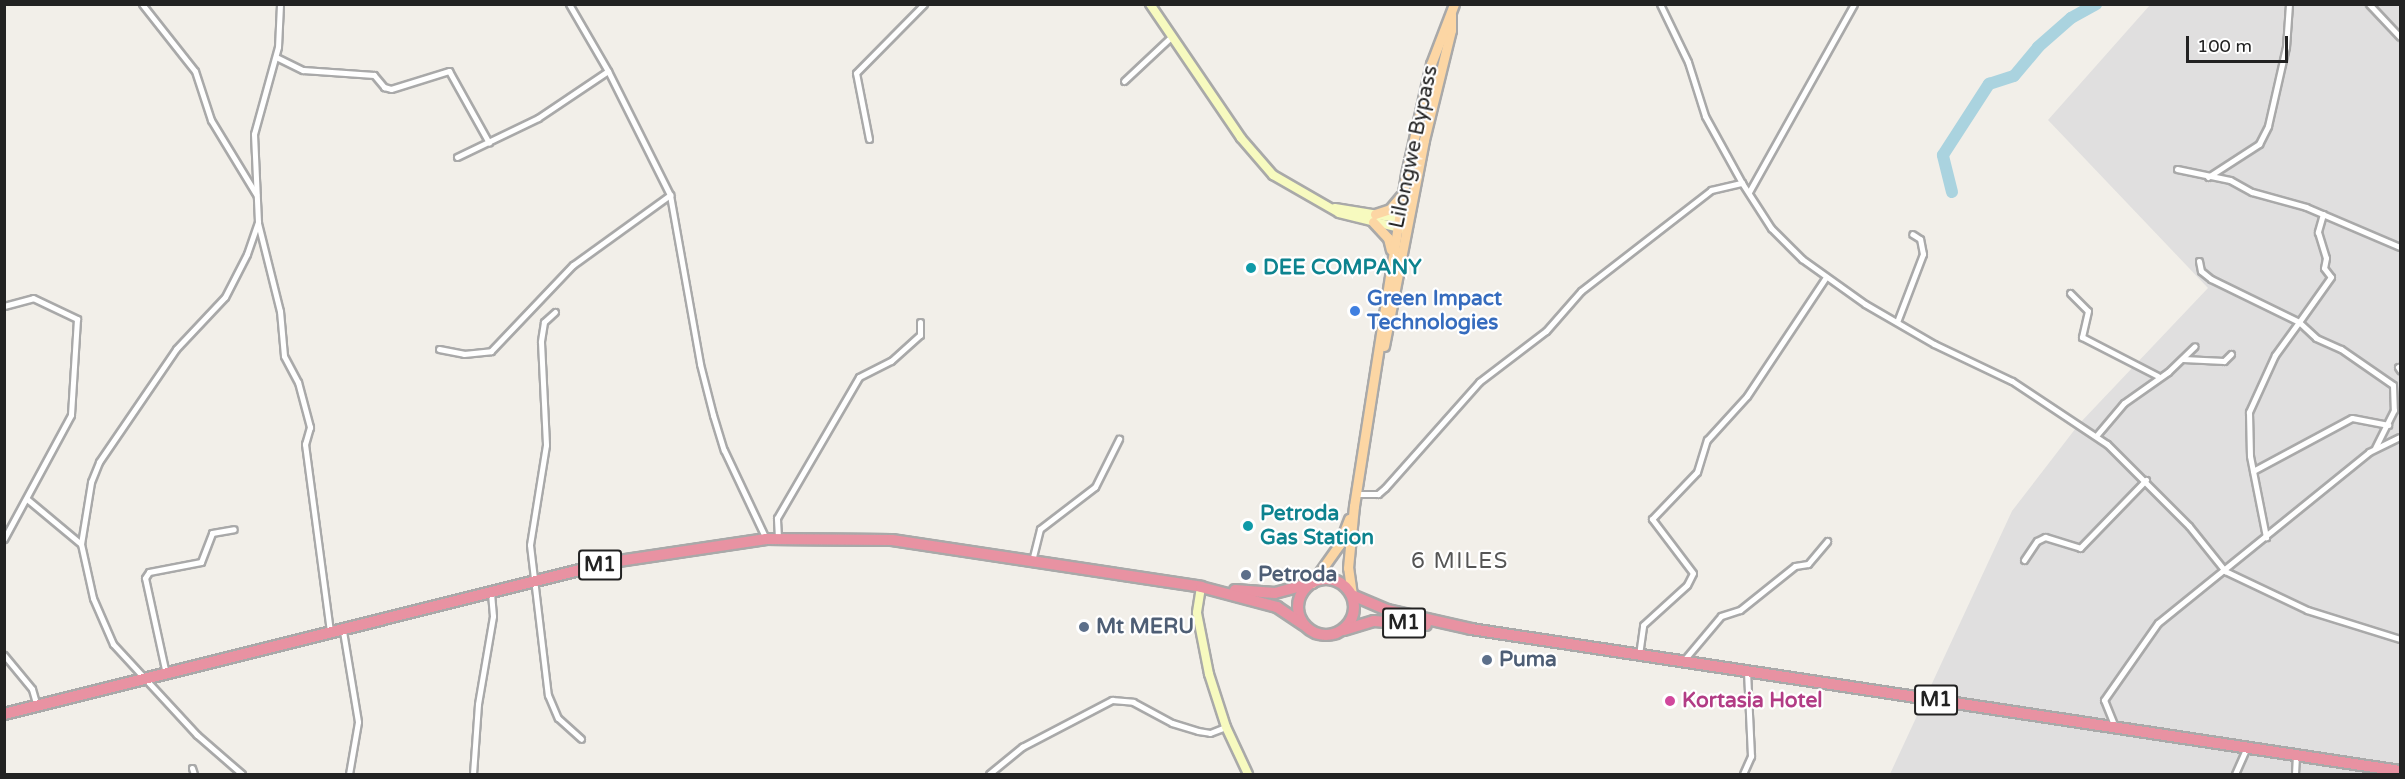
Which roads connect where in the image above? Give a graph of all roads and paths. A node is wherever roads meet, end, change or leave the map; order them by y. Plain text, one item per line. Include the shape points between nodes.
1 (142, 4) edge
2 (280, 4) edge
3 (568, 4) edge
4 (924, 4) edge
5 (1150, 4) edge
6 (1660, 4) edge
7 (1854, 4) edge
8 (2289, 4) edge
9 (2369, 4) edge
10 (1452, 9) edge
11 (1172, 36) junction
12 (2400, 37) edge
13 (276, 57) junction
14 (608, 71) junction
15 (1124, 81) dead end
16 (869, 139) dead end
17 (489, 143) junction
18 (457, 157) dead end
19 (2176, 169) dead end
20 (2208, 177) junction
21 (1742, 183) junction
22 (1404, 191) junction
23 (1749, 192) junction
24 (670, 195) junction
25 (257, 196) junction
26 (2323, 214) junction
27 (1374, 218) junction
28 (258, 222) junction
29 (1403, 224) junction
30 (1912, 234) dead end
31 (2400, 247) edge
32 (2199, 261) dead end
33 (1390, 270) junction
34 (1826, 278) junction
35 (2070, 293) dead end
36 (4, 306) edge
37 (555, 312) dead end
38 (920, 322) dead end
39 (1898, 322) junction
40 (2299, 322) junction
41 (2195, 346) dead end
42 (439, 349) dead end
43 (2231, 354) dead end
44 (1379, 355) junction
45 (2181, 360) junction
46 (2158, 376) junction
47 (2388, 425) junction
48 (2096, 436) junction
49 (2400, 437) edge
50 (1119, 439) dead end
51 (2375, 448) junction
52 (2253, 471) junction
53 (2146, 480) junction
54 (1356, 494) junction
55 (27, 499) junction
56 (1354, 506) junction
57 (234, 529) dead end
58 (2266, 537) junction
59 (766, 538) junction
60 (778, 538) junction
61 (4, 539) edge
62 (1827, 542) dead end
63 (81, 544) junction
64 (2024, 560) dead end
65 (1032, 561) junction
66 (2225, 571) junction
67 (534, 582) junction
68 (1312, 582) junction
69 (1204, 588) junction
70 (491, 594) junction
71 (1352, 595) junction
72 (1304, 625) junction
73 (1471, 629) junction
74 (343, 631) junction
75 (1339, 632) junction
76 (330, 634) junction
77 (2400, 639) edge
78 (4, 655) edge
79 (1639, 655) junction
80 (1683, 662) junction
81 (1747, 672) junction
82 (166, 674) junction
83 (145, 679) junction
84 (37, 706) junction
85 (4, 714) edge
86 (1226, 727) junction
87 (2115, 727) junction
88 (581, 739) dead end
89 (2247, 747) junction
90 (2296, 755) junction
91 (2400, 770) edge
92 (242, 774) edge
93 (349, 774) edge
94 (473, 774) edge
95 (989, 774) edge
96 (1248, 774) edge
97 (1743, 774) edge
98 (2235, 774) edge
99 (2295, 774) edge

1 - 25 street via 193,67 211,120
2 - 13 street
3 - 14 street
4 - 16 street via 856,73
5 - 11 main road
6 - 21 street via 1688,62 1705,116
7 - 23 street
8 - 20 street via 2286,47 2268,126 2259,144
9 - 12 street
10 - 22 main road, Lilongwe Bypass via 1431,64
10 - 29 main road, Lilongwe Bypass via 1451,30
11 - 15 street
11 - 27 main road via 1262,165 1285,185 1324,207
13 - 17 street via 303,70 374,75 384,87 392,89 449,71
13 - 25 street via 254,134
14 - 17 street via 538,118
14 - 24 street
17 - 18 street
19 - 20 street
20 - 26 street via 2230,180 2252,192
21 - 23 street
21 - 54 street via 1712,190 1581,291 1546,331 1479,382 1385,488 1378,494
22 - 27 main road via 1395,205
22 - 29 main road, Lilongwe Bypass
23 - 34 street via 1771,228
24 - 42 street via 581,258 491,351 464,354
24 - 59 street via 713,415 724,450
25 - 28 street
26 - 31 street
26 - 40 street via 2318,232 2326,258 2324,268 2331,277
27 - 29 main road
27 - 33 main road via 1390,244
28 - 63 street via 225,297 176,349 99,462
28 - 76 street via 280,311 284,356 298,382 310,427 305,444
29 - 33 main road, Lilongwe Bypass
29 - 44 main road, Lilongwe Bypass via 1386,340
30 - 39 street via 1920,239 1923,254
32 - 40 street via 2201,271 2211,279
33 - 44 main road, Lilongwe Bypass
34 - 39 street
34 - 79 street via 1747,396 1707,440 1697,472 1652,519 1693,573 1687,585 1643,625
35 - 46 street via 2088,311 2082,337
36 - 55 street via 33,298 77,319 71,415
37 - 67 street via 544,322 540,342 546,445 530,545
38 - 60 street via 920,335 891,361 859,377 777,518
39 - 48 street via 2012,381
40 - 47 street via 2316,338 2341,349 2393,385 2394,410
40 - 52 street via 2275,355 2251,403
41 - 45 street
43 - 45 street via 2224,361
44 - 54 main road, Lilongwe Bypass
45 - 46 street
46 - 48 street via 2124,403
47 - 51 street
47 - 52 street via 2352,418
48 - 53 street
49 - 51 street
50 - 65 street via 1095,487 1041,529
51 - 58 street
52 - 58 street
53 - 64 street via 2080,548 2045,537 2037,541
53 - 66 street
54 - 56 main road, Lilongwe Bypass
55 - 61 street
55 - 63 street
56 - 68 main road, Lilongwe Bypass via 1339,545
56 - 71 main road, Lilongwe Bypass via 1348,568
57 - 82 street via 212,533 201,561 149,572 145,578
58 - 66 street
59 - 60 highway, M1
59 - 67 highway, M1 via 662,552
60 - 65 highway, M1 via 875,539
62 - 80 street via 1808,564 1795,566 1740,610 1721,616
63 - 83 street via 104,627 119,652
65 - 69 highway, M1
66 - 77 street via 2307,610
66 - 87 street via 2191,593 2158,623 2104,699
67 - 70 highway, M1
67 - 88 street via 552,708
68 - 69 highway, M1 via 1275,593
68 - 71 highway, M1 via 1332,579
68 - 72 highway via 1298,602
69 - 72 highway, M1 via 1277,607
69 - 86 main road via 1197,613 1209,674
70 - 74 highway, M1
70 - 94 street via 493,616 478,704
71 - 73 highway, M1 via 1387,610
71 - 75 highway, M1 via 1353,616
72 - 75 highway, M1 via 1320,635
73 - 75 highway, M1 via 1374,621
73 - 79 highway, M1
74 - 76 highway, M1
74 - 93 street via 358,722
76 - 82 highway, M1
78 - 84 street via 32,689
79 - 80 highway, M1
80 - 81 highway, M1
81 - 87 highway, M1
81 - 97 street via 1751,756
82 - 83 highway, M1
83 - 84 highway, M1
83 - 92 street via 197,735
84 - 85 highway, M1
86 - 95 street via 1210,733 1184,728 1121,698 1092,709 1022,747
86 - 96 main road
87 - 89 highway, M1
89 - 90 highway, M1
89 - 98 street
90 - 91 highway, M1
90 - 99 street

